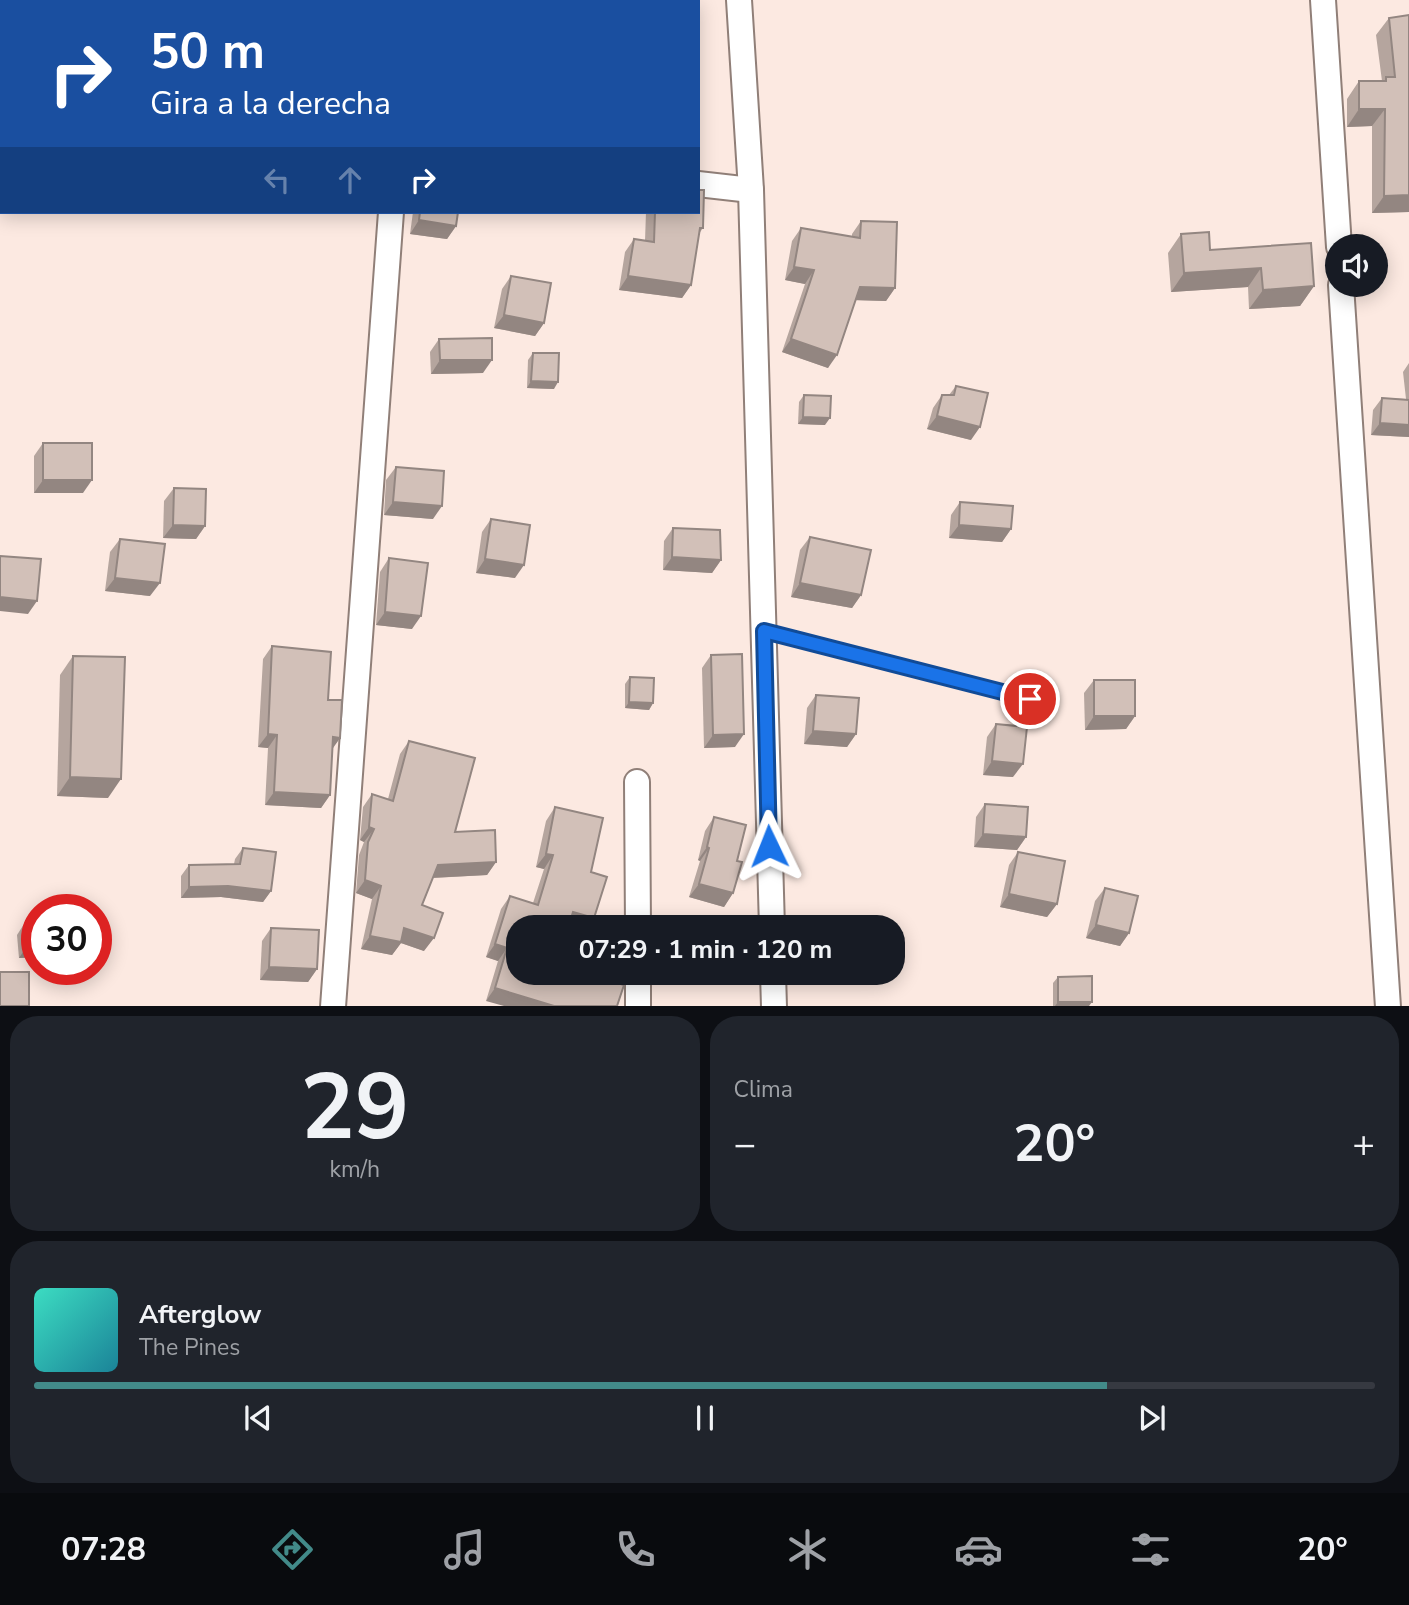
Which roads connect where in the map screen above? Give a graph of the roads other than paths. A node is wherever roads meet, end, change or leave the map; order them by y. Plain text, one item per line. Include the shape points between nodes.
1 (739, 0) edge
2 (1323, 0) edge
3 (700, 184) edge
4 (751, 190) junction
5 (391, 214) edge
6 (1338, 234) edge
7 (1342, 297) edge
8 (764, 631) junction
9 (1030, 699) dead end
10 (637, 782) dead end
11 (638, 915) edge
12 (772, 915) edge
13 (638, 985) edge
14 (773, 985) edge
15 (332, 1006) edge
16 (638, 1006) edge
17 (774, 1006) edge
18 (1388, 1006) edge

1 - 4 street
2 - 6 street
3 - 4 street
4 - 8 street
5 - 15 street
7 - 18 street
8 - 9 lane
8 - 12 street
10 - 11 street
13 - 16 street
14 - 17 street

